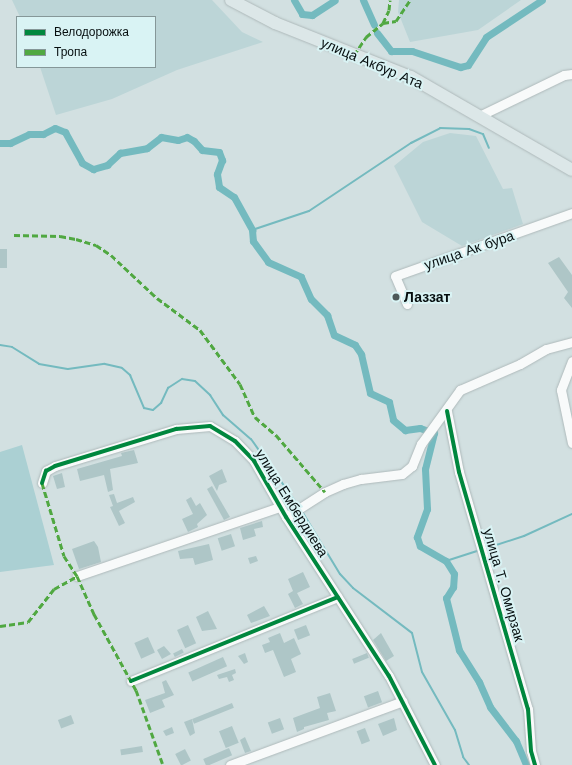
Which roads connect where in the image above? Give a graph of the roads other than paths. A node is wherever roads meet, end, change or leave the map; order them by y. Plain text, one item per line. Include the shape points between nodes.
1 (231, 0) edge
2 (572, 74) edge
3 (479, 116) junction
4 (572, 170) edge
5 (572, 213) edge
6 (407, 304) dead end
7 (572, 342) edge
8 (572, 361) edge
9 (447, 411) junction
10 (572, 443) edge
11 (42, 483) dead end
12 (280, 507) junction
13 (286, 517) junction
14 (77, 576) dead end
15 (338, 597) junction
16 (131, 681) dead end
17 (403, 701) junction
18 (230, 765) edge
19 (436, 765) edge
20 (535, 765) edge

1 - 3 main road, улица Акбур Ата via 275,23 411,77
2 - 3 street via 564,75
3 - 4 main road, улица Акбур Ата
5 - 6 street, улица Ак бура via 395,276
7 - 9 street via 546,348 520,364 460,390 451,400
8 - 10 street via 561,390
9 - 13 street via 427,435 412,466 402,474 343,484 325,492
9 - 20 street, улица Т. Омирзак via 459,472 528,708 531,751
11 - 12 street, улица Ембердиева via 46,472 56,466 176,429 205,425 218,429 248,452
12 - 13 street, улица Ембердиева
12 - 14 street, улица Ембердиева
13 - 15 street, улица Ембердиева
15 - 16 street
15 - 17 street, улица Ембердиева
17 - 18 street
17 - 19 street, улица Ембердиева

